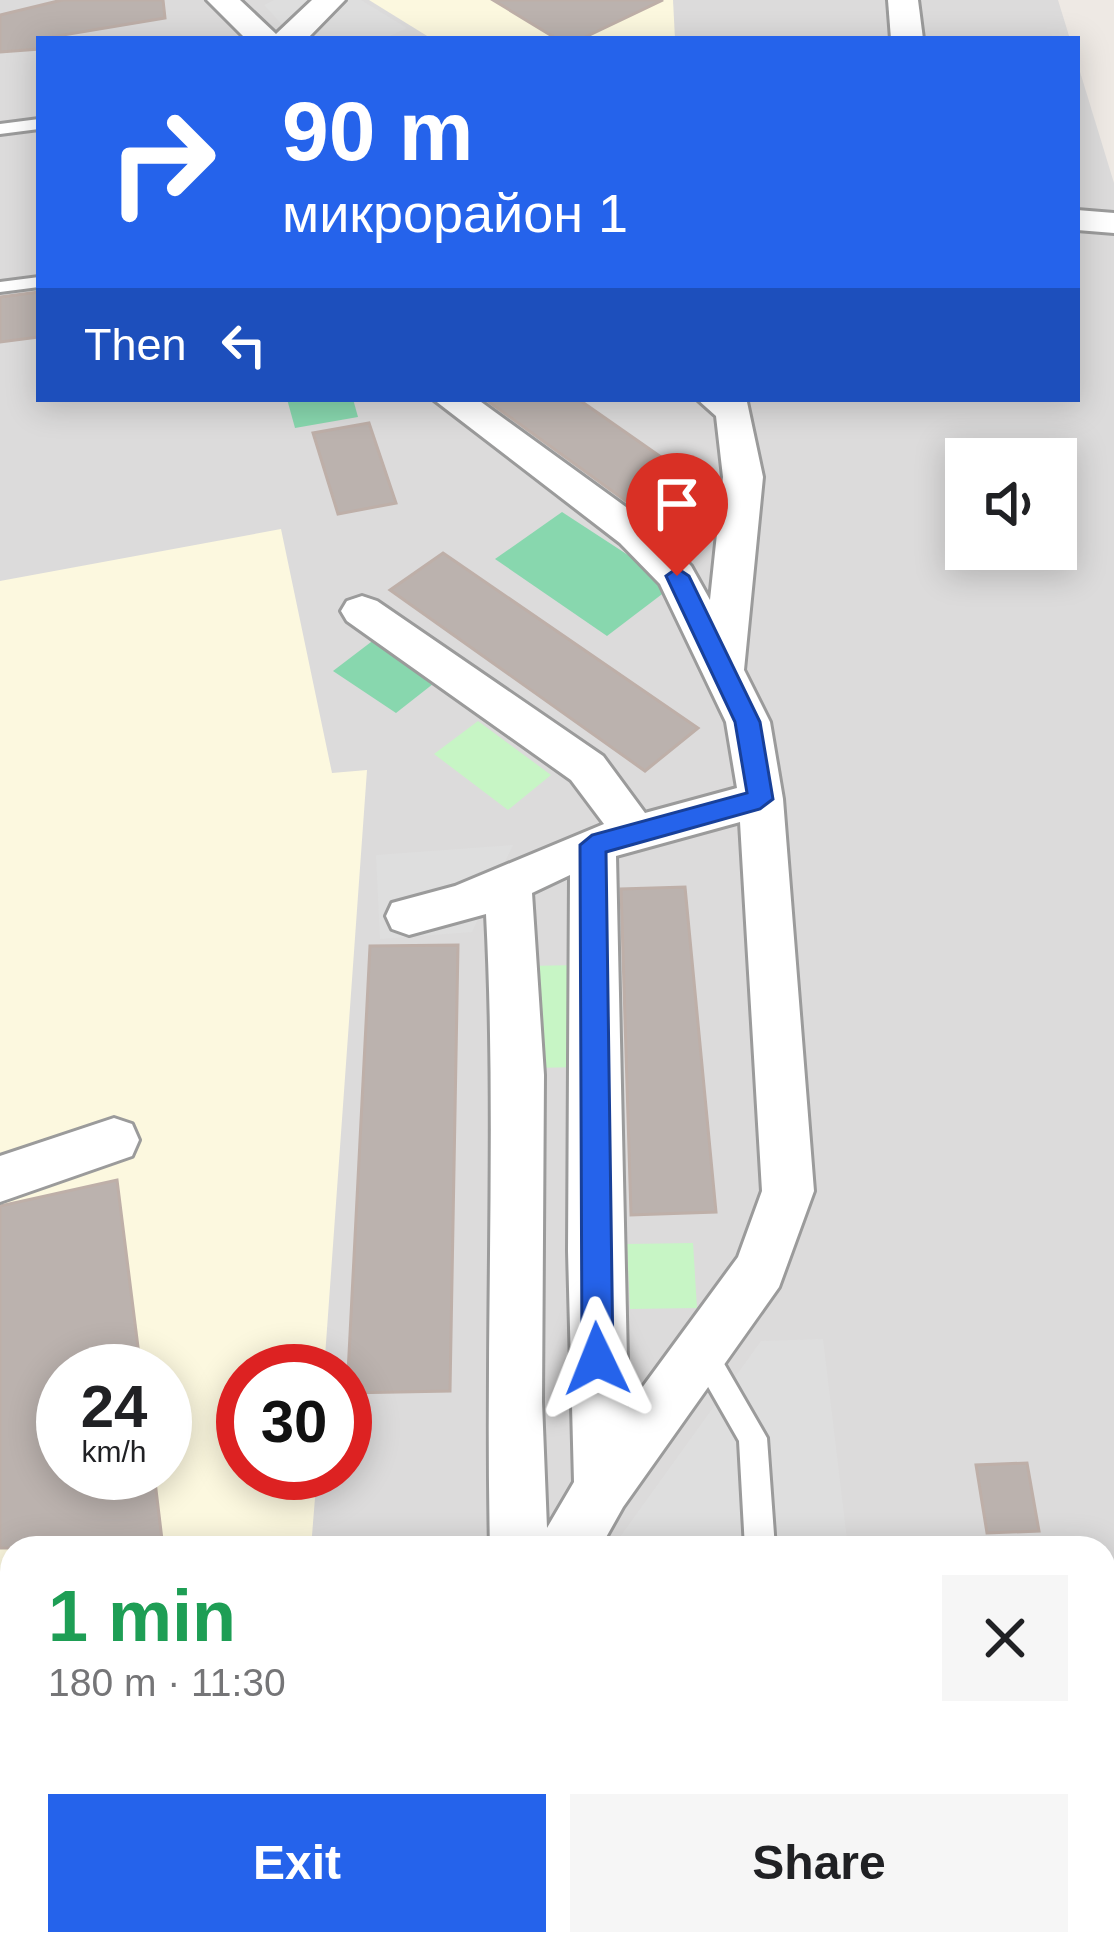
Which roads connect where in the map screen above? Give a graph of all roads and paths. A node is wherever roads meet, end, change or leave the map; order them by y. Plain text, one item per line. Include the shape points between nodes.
1 (222, 0) edge
2 (330, 0) edge
3 (903, 0) edge
4 (261, 36) edge
5 (292, 36) edge
6 (907, 36) edge
7 (36, 124) edge
8 (0, 129) edge
9 (1080, 220) edge
10 (1114, 223) edge
11 (36, 282) edge
12 (0, 287) edge
13 (456, 402) edge
14 (725, 405) edge
15 (362, 611) dead end
16 (723, 670) junction
17 (760, 799) junction
18 (615, 841) junction
19 (508, 885) junction
20 (410, 916) dead end
21 (114, 1140) dead end
22 (0, 1179) edge
23 (701, 1350) junction
24 (603, 1486) junction
25 (519, 1536) edge
26 (575, 1536) edge
27 (759, 1536) edge

1 - 4 street
2 - 5 street
3 - 6 street
7 - 8 lane
9 - 10 street
11 - 12 lane
13 - 16 street via 634,532 677,576
14 - 16 street via 743,477
15 - 18 street via 587,768
16 - 17 street via 748,722
17 - 18 street
17 - 23 street via 788,1191 760,1270
18 - 19 street
18 - 24 street via 594,1251
19 - 20 street
19 - 25 street via 519,1075
21 - 22 street
23 - 24 street
23 - 27 lane via 753,1438
24 - 26 street

